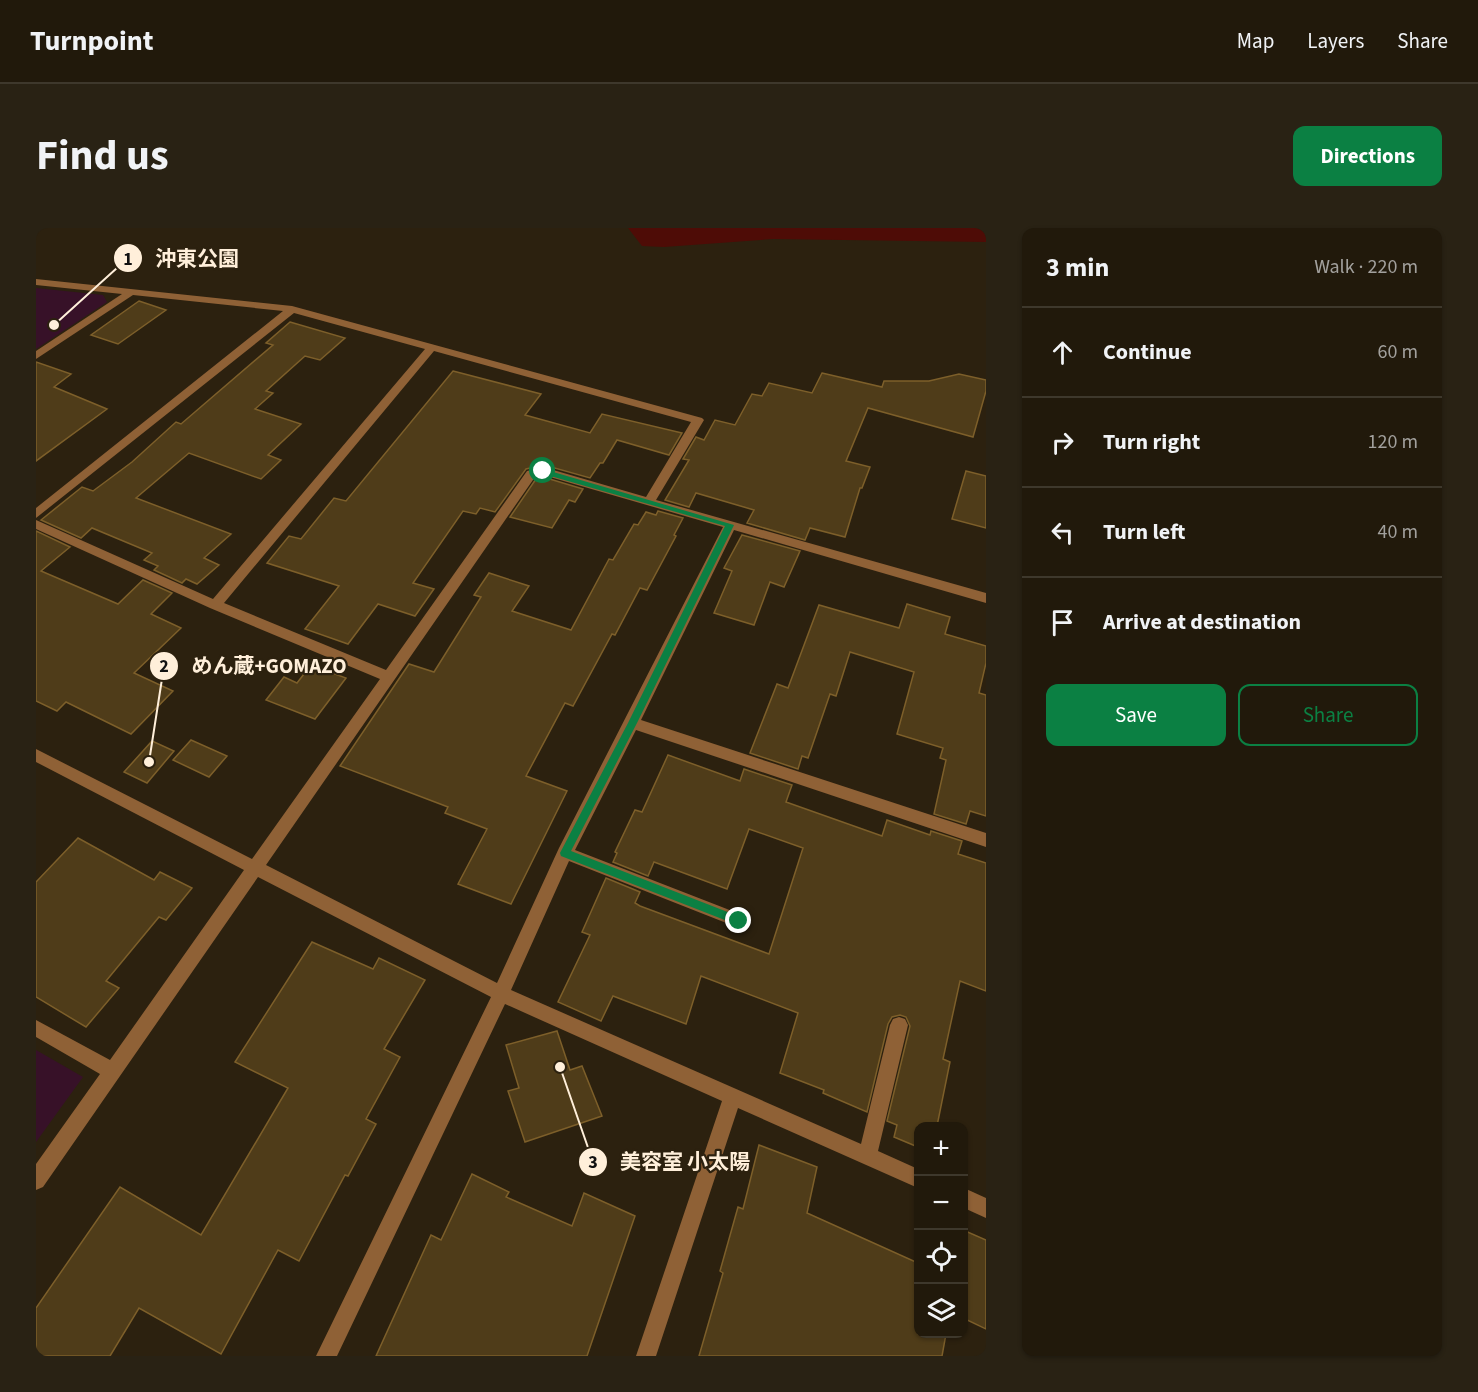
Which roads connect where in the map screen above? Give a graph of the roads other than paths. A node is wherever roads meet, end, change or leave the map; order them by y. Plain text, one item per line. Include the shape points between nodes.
1 (36, 282) edge
2 (130, 293) junction
3 (292, 309) junction
4 (432, 348) junction
5 (36, 356) edge
6 (649, 502) junction
7 (36, 514) edge
8 (36, 525) edge
9 (730, 525) junction
10 (986, 598) edge
11 (215, 605) junction
12 (389, 677) junction
13 (632, 723) junction
14 (36, 755) edge
15 (986, 840) edge
16 (565, 853) junction
17 (254, 869) junction
18 (739, 921) dead end
19 (501, 994) junction
20 (899, 1025) dead end
21 (36, 1028) edge
22 (111, 1070) junction
23 (732, 1098) junction
24 (867, 1156) junction
25 (914, 1177) edge
26 (36, 1180) edge
27 (968, 1200) edge
28 (986, 1208) edge
29 (326, 1356) edge
30 (646, 1356) edge

1 - 2 street
2 - 3 street
2 - 5 street
3 - 4 street
3 - 7 street
4 - 6 street via 698,420
4 - 11 street
6 - 9 street
6 - 12 street via 543,471 531,474
8 - 11 street
9 - 10 street
9 - 13 street
11 - 12 street
12 - 17 street
13 - 15 street
13 - 16 street
14 - 17 street
16 - 18 street
16 - 19 street
17 - 19 street
17 - 22 street
19 - 23 street
19 - 29 street
20 - 24 street
21 - 22 street
22 - 26 street
23 - 24 street
23 - 30 street
24 - 25 street
27 - 28 street

